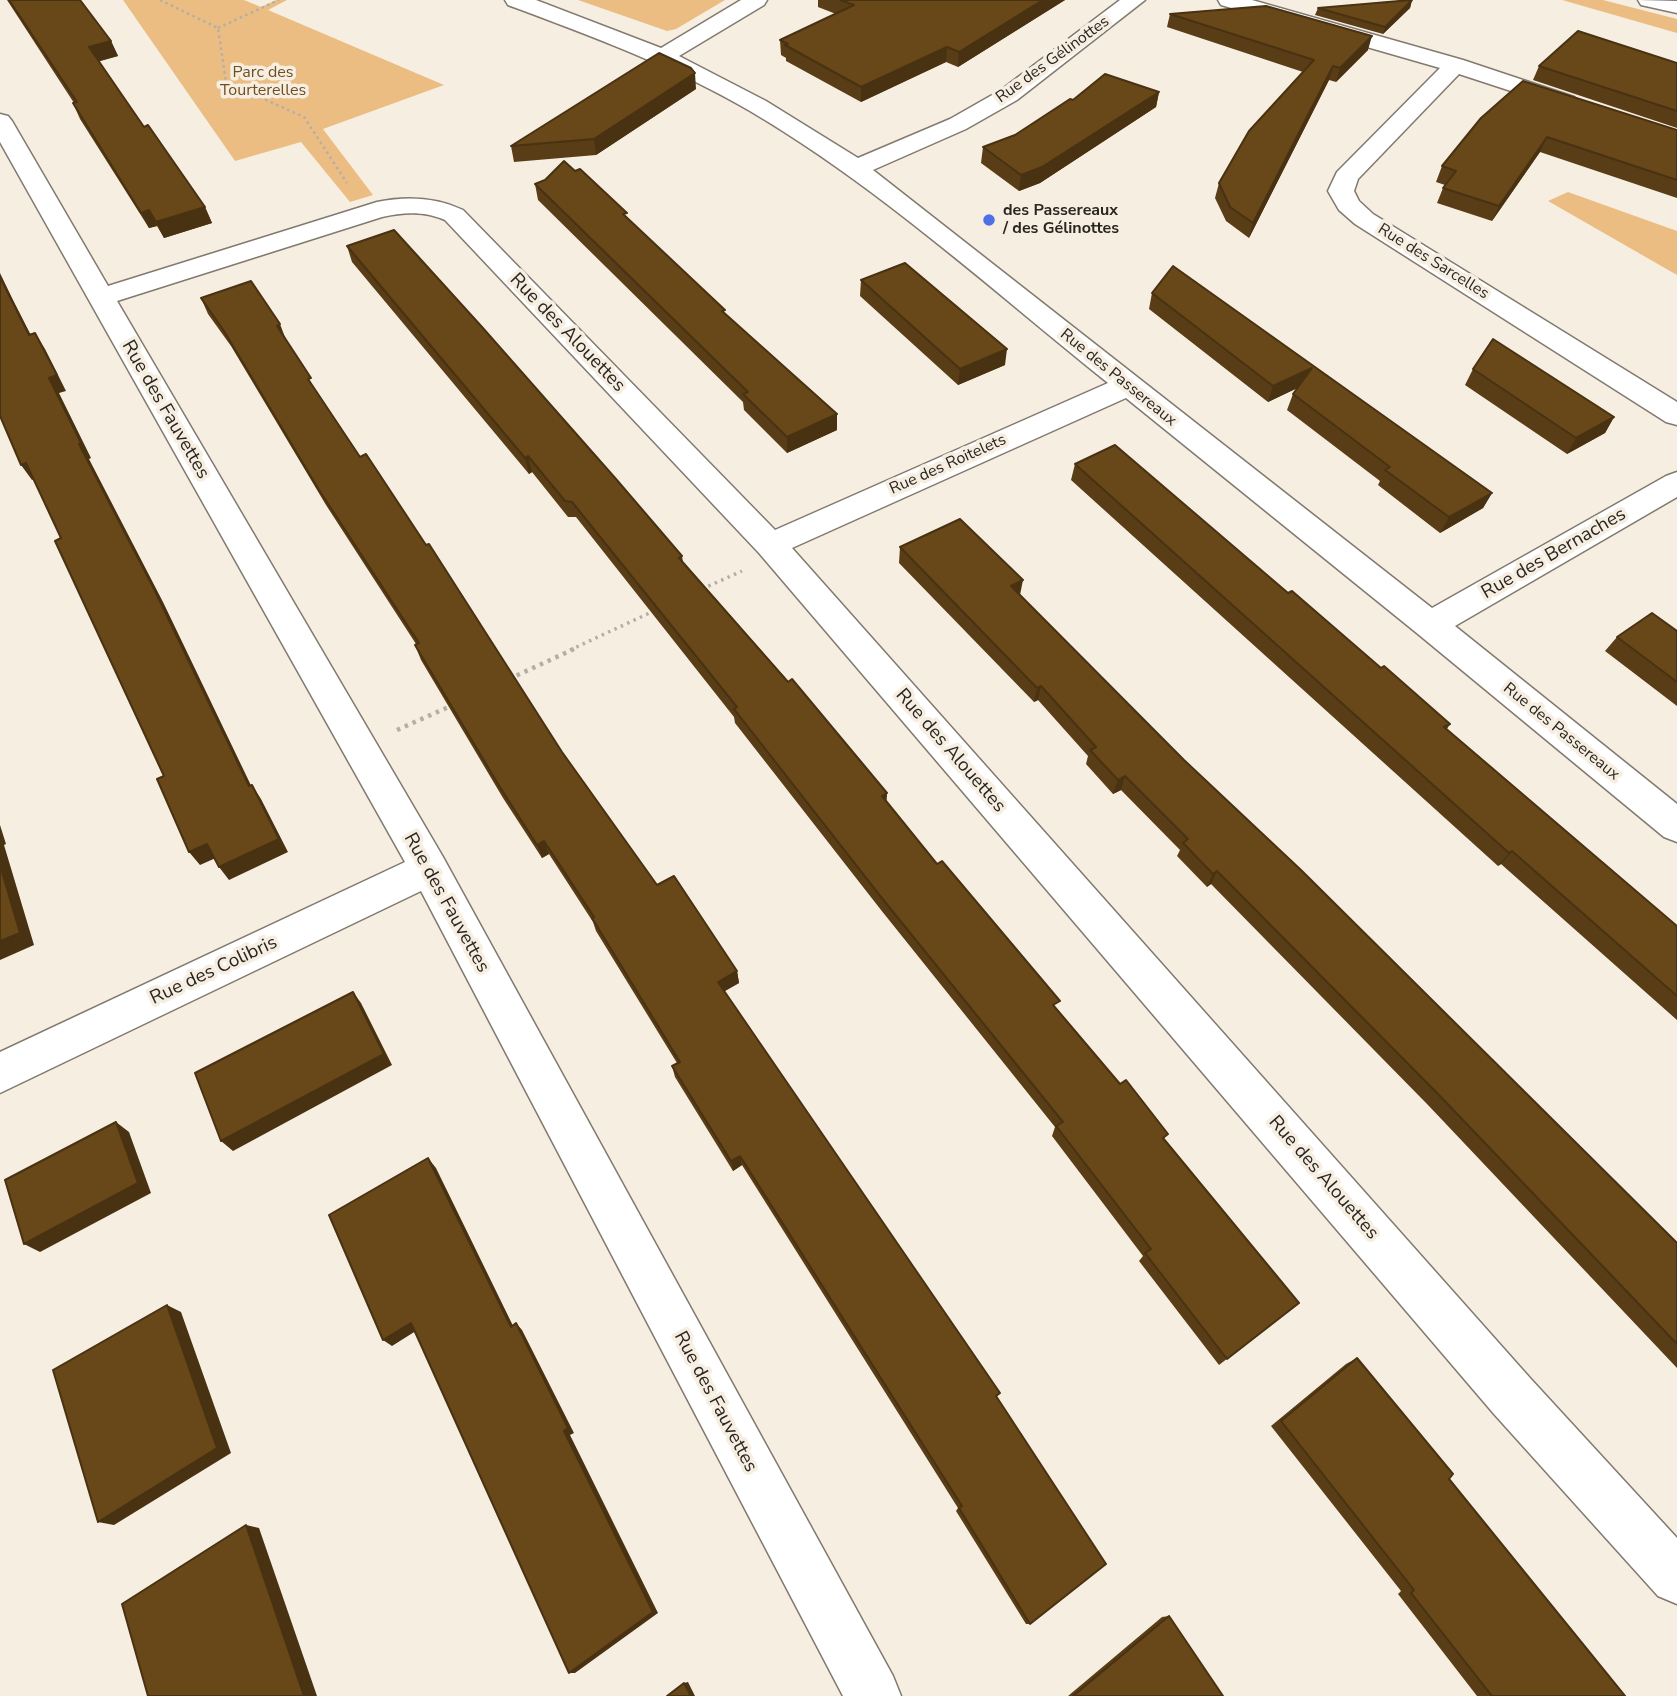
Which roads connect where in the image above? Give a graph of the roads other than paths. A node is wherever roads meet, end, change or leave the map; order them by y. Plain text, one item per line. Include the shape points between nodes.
1 (516, 0) edge
2 (756, 0) edge
3 (1134, 0) edge
4 (1229, 0) edge
5 (1649, 0) edge
6 (1677, 7) edge
7 (663, 57) junction
8 (1455, 65) junction
9 (1586, 109) edge
10 (0, 121) edge
11 (856, 168) junction
12 (100, 297) junction
13 (1126, 386) junction
14 (1677, 415) edge
15 (1677, 483) edge
16 (774, 549) junction
17 (1430, 625) junction
18 (1677, 826) edge
19 (429, 869) junction
20 (0, 1073) edge
21 (1677, 1577) edge
22 (873, 1696) edge

1 - 7 street, Rue des Passereaux
2 - 7 street
3 - 11 street, Rue des Gélinottes via 1009,95 958,124
4 - 8 street
5 - 6 street
7 - 11 street, Rue des Passereaux via 758,106
8 - 9 street
8 - 14 street, Rue des Sarcelles via 1346,177 1341,191 1348,205
10 - 12 street, Rue des Fauvettes
11 - 13 street, Rue des Passereaux
12 - 16 street, Rue des Alouettes via 367,213 402,204 438,206 454,215
12 - 19 street, Rue des Fauvettes
13 - 16 street, Rue des Roitelets
13 - 17 street, Rue des Passereaux
15 - 17 street, Rue des Bernaches
16 - 21 street, Rue des Alouettes via 1503,1385
17 - 18 street, Rue des Passereaux
19 - 20 street, Rue des Colibris
19 - 22 street, Rue des Fauvettes

